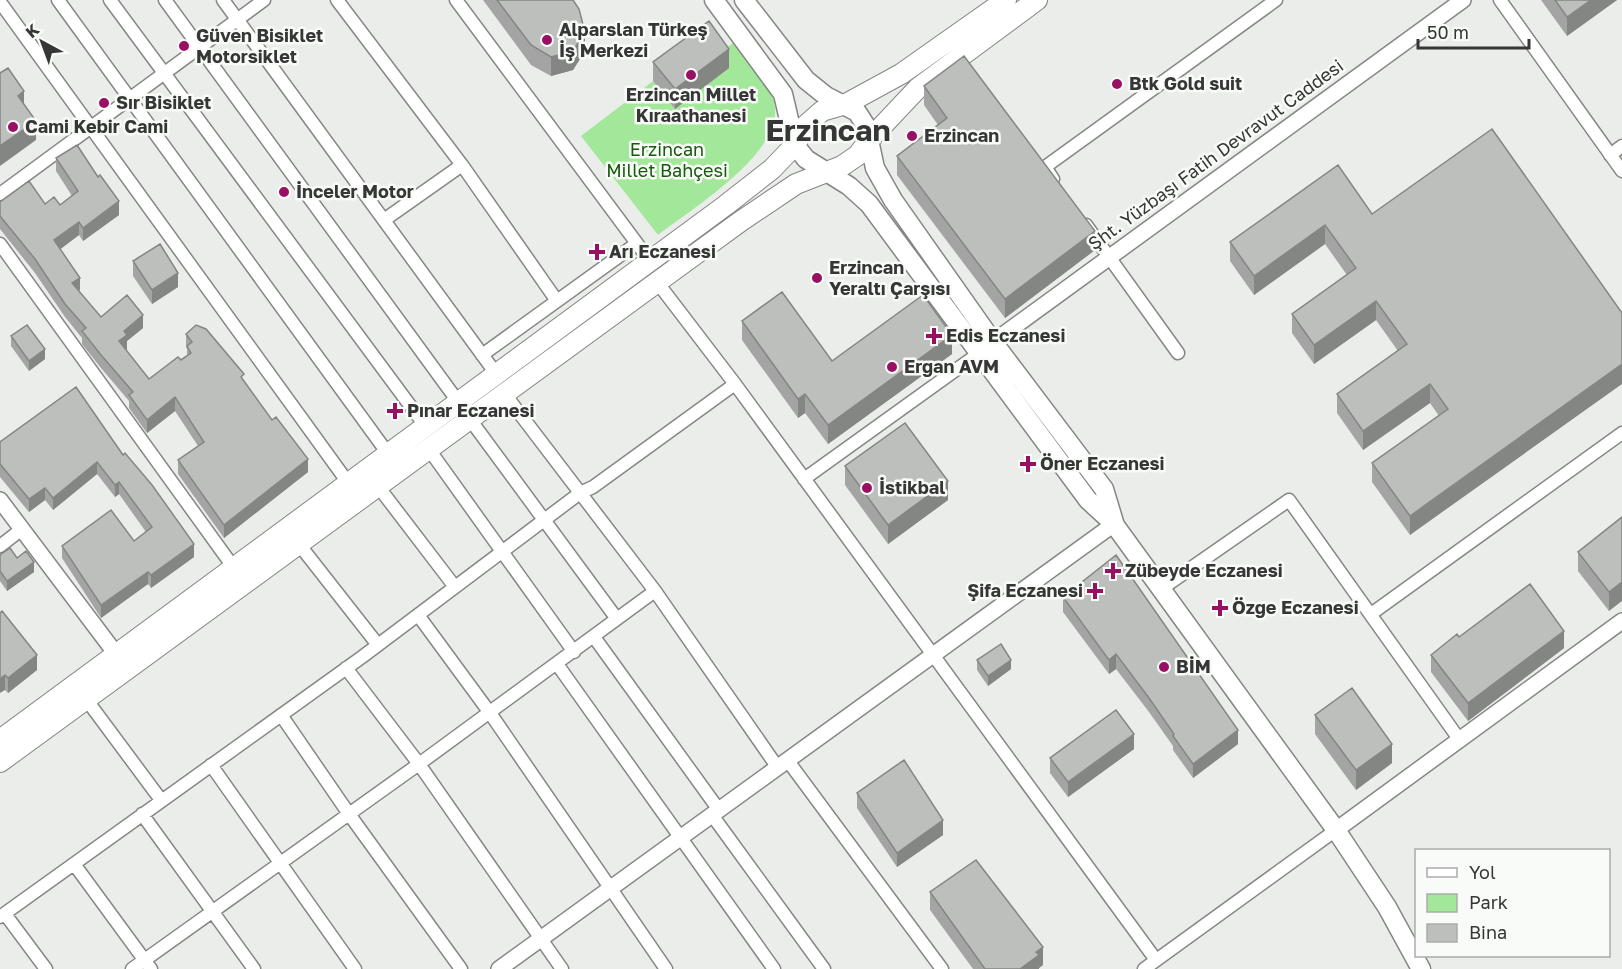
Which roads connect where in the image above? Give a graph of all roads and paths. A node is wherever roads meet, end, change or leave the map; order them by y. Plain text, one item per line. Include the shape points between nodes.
1 (58, 0) edge
2 (110, 0) edge
3 (165, 0) edge
4 (223, 0) edge
5 (264, 0) edge
6 (337, 0) edge
7 (456, 0) edge
8 (714, 0) edge
9 (744, 0) edge
10 (1006, 0) edge
11 (1037, 0) edge
12 (1276, 0) edge
13 (1463, 0) edge
14 (1500, 0) edge
15 (0, 2) edge
16 (237, 20) junction
17 (199, 47) junction
18 (164, 74) junction
19 (130, 98) junction
20 (846, 104) junction
21 (91, 128) junction
22 (869, 140) junction
23 (795, 145) junction
24 (1622, 146) edge
25 (1610, 155) junction
26 (462, 165) junction
27 (1622, 171) edge
28 (822, 172) junction
29 (1058, 185) edge
30 (0, 195) edge
31 (1077, 212) edge
32 (384, 220) junction
33 (0, 244) edge
34 (636, 244) junction
35 (1109, 257) junction
36 (650, 261) junction
37 (657, 282) junction
38 (557, 301) junction
39 (993, 342) junction
40 (1178, 353) dead end
41 (978, 354) junction
42 (482, 355) junction
43 (501, 384) junction
44 (735, 384) junction
45 (464, 411) junction
46 (426, 428) junction
47 (1622, 433) edge
48 (428, 448) junction
49 (389, 454) junction
50 (804, 479) junction
51 (349, 484) junction
52 (377, 485) junction
53 (580, 492) junction
54 (0, 500) edge
55 (544, 520) junction
56 (1114, 524) junction
57 (22, 530) junction
58 (298, 543) junction
59 (0, 546) edge
60 (503, 551) junction
61 (234, 568) junction
62 (454, 587) junction
63 (1161, 589) junction
64 (655, 591) junction
65 (1371, 614) junction
66 (418, 615) junction
67 (617, 620) junction
68 (1622, 621) edge
69 (594, 637) junction
70 (378, 645) junction
71 (574, 651) junction
72 (116, 654) junction
73 (932, 656) junction
74 (557, 664) junction
75 (346, 668) junction
76 (86, 699) junction
77 (490, 713) junction
78 (281, 715) junction
79 (0, 740) edge
80 (1459, 740) junction
81 (0, 762) edge
82 (419, 764) junction
83 (783, 764) junction
84 (211, 765) junction
85 (161, 800) junction
86 (716, 813) junction
87 (142, 814) junction
88 (349, 814) junction
89 (1336, 830) junction
90 (681, 838) junction
91 (74, 864) junction
92 (279, 864) junction
93 (609, 890) junction
94 (213, 911) junction
95 (2, 915) edge
96 (541, 939) junction
97 (1156, 960) junction
98 (147, 964) edge
99 (46, 969) edge
100 (132, 969) edge
101 (254, 969) edge
102 (356, 969) edge
103 (461, 969) edge
104 (499, 969) edge
105 (562, 969) edge
106 (666, 969) edge
107 (774, 969) edge
108 (824, 969) edge
109 (942, 969) edge
110 (1144, 969) edge
111 (1420, 969) edge

1 - 19 street
2 - 18 street
3 - 17 street
4 - 16 street
5 - 16 street
6 - 26 street
7 - 34 street
8 - 23 main road via 783,94
9 - 20 main road via 806,80 825,96
10 - 20 main road via 901,74
11 - 22 main road via 918,88
12 - 29 street via 1045,167
13 - 35 street, Şht. Yüzbaşı Fatih Devravut Caddesi
14 - 25 street
15 - 21 street
16 - 17 street
16 - 32 street
17 - 18 street
17 - 45 street
18 - 19 street
18 - 46 street
19 - 21 street
19 - 49 street
20 - 22 main road via 866,126
20 - 23 main road via 822,111 805,126
21 - 30 street
21 - 51 street
22 - 28 main road via 858,155 842,166
22 - 39 main road via 875,168 892,200
23 - 28 main road
23 - 36 main road via 772,169
24 - 25 street
25 - 27 street
26 - 32 street
26 - 38 street
28 - 37 main road via 796,184
28 - 41 main road via 849,186 869,204
31 - 35 street
32 - 42 street
33 - 61 street
34 - 36 street
34 - 38 street
35 - 39 street, Şht. Yüzbaşı Fatih Devravut Caddesi
35 - 40 street
36 - 43 main road
37 - 43 main road
37 - 44 street
38 - 42 street
39 - 56 main road via 1104,489
41 - 50 street
41 - 56 main road via 1088,500
42 - 43 street
43 - 45 main road
43 - 53 street
44 - 50 street
44 - 53 street via 593,487
45 - 46 main road
45 - 48 main road
45 - 55 street
46 - 49 main road
47 - 65 street
48 - 52 main road
48 - 60 street
49 - 51 main road
50 - 73 street
51 - 61 main road
52 - 58 main road
52 - 62 street
53 - 55 street
53 - 64 street
54 - 57 street
55 - 60 street
55 - 67 street
56 - 63 main road
56 - 73 street
57 - 59 street
57 - 72 street
58 - 70 street
58 - 76 main road
60 - 62 street
60 - 71 street
61 - 72 main road
62 - 66 street
63 - 65 street via 1289,500
63 - 89 main road
64 - 67 street
64 - 83 street
65 - 80 street
66 - 70 street
66 - 77 street
67 - 69 street
68 - 80 street
69 - 71 street
69 - 86 street
70 - 75 street
71 - 74 street
72 - 79 main road
73 - 83 street
73 - 97 street
74 - 77 street
74 - 90 street
75 - 78 street
75 - 82 street
76 - 81 main road
76 - 85 street
77 - 82 street
77 - 93 street
78 - 84 street
78 - 88 street
80 - 89 street
82 - 88 street
82 - 96 street
83 - 86 street
83 - 109 street
84 - 85 street
84 - 92 street
85 - 87 street
86 - 90 street
86 - 108 street
87 - 91 street
87 - 94 street
88 - 92 street
88 - 103 street
89 - 97 street
89 - 111 main road via 1387,907
90 - 93 street
90 - 107 street
91 - 95 street
91 - 98 street
92 - 94 street
92 - 102 street
93 - 96 street
93 - 106 street
94 - 98 street
94 - 101 street
95 - 99 street
96 - 104 street
96 - 105 street
97 - 110 street
98 - 100 street

